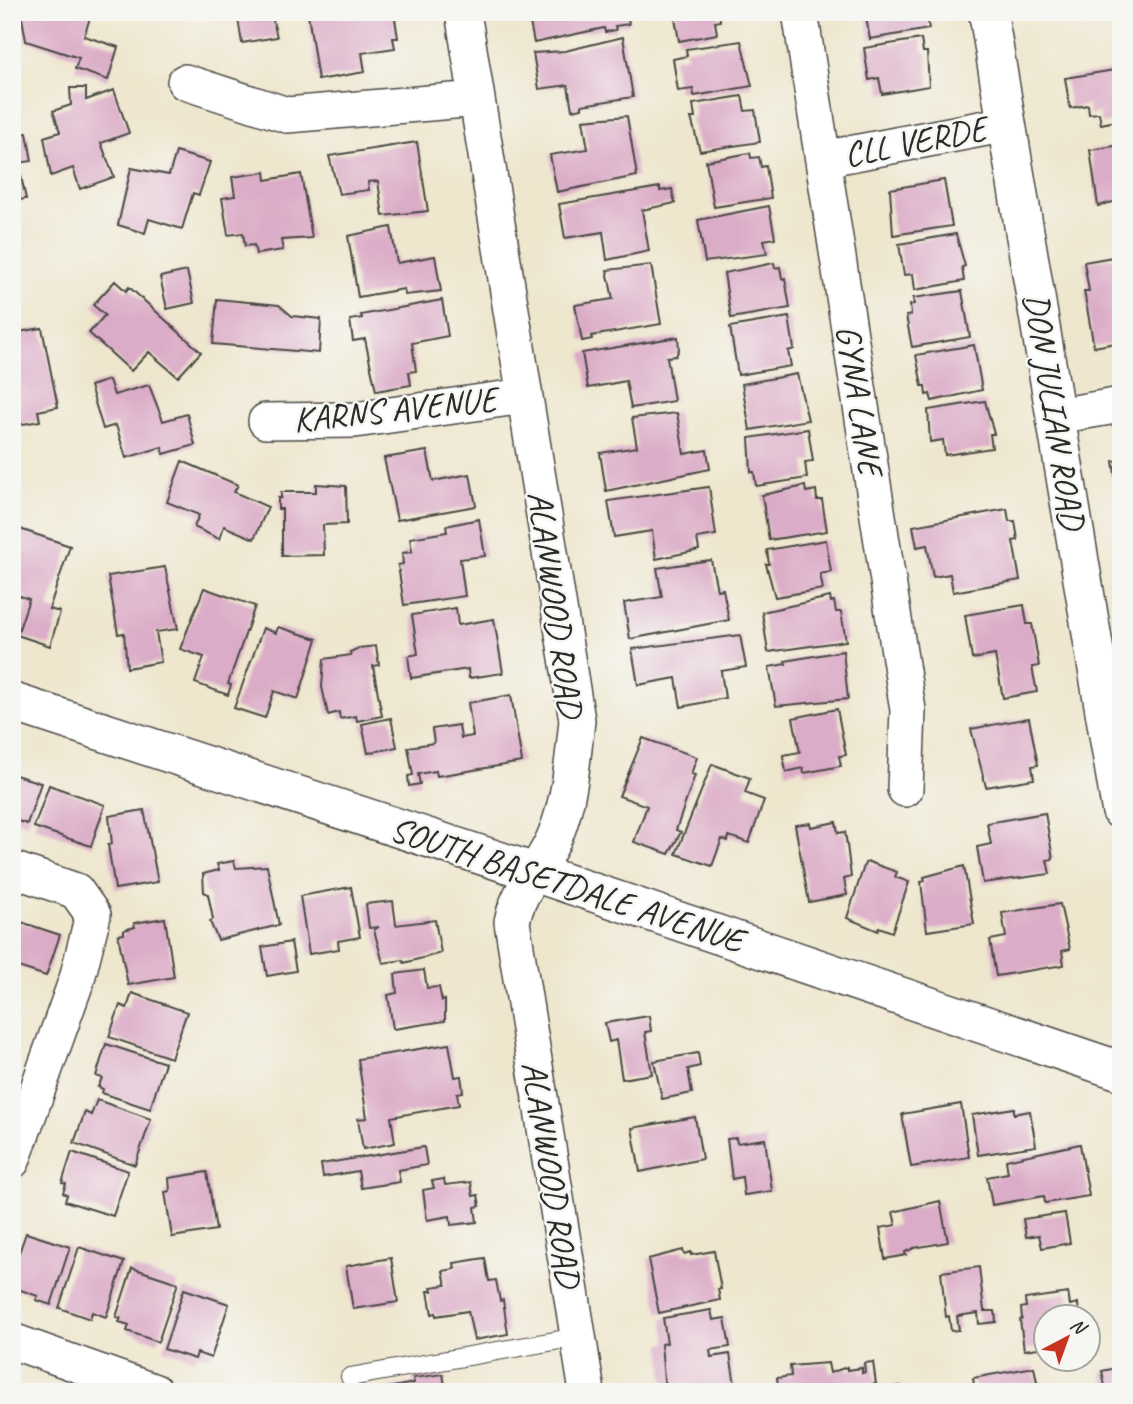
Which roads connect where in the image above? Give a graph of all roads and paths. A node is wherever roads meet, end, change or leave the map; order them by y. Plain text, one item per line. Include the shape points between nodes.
1 (463, 12) edge
2 (800, 12) edge
3 (988, 12) edge
4 (185, 82) dead end
5 (477, 99) junction
6 (1007, 124) junction
7 (823, 159) junction
8 (524, 396) junction
9 (1121, 405) edge
10 (1056, 416) junction
11 (266, 421) dead end
12 (12, 702) edge
13 (905, 789) dead end
14 (1121, 810) edge
15 (12, 869) edge
16 (533, 872) junction
17 (1121, 1071) edge
18 (12, 1161) edge
19 (577, 1337) junction
20 (12, 1341) edge
21 (350, 1377) dead end
22 (155, 1392) edge
23 (587, 1392) edge

1 - 5 street, ALANWOOD ROAD
2 - 7 street, GYNA LANE
3 - 6 street, DON JULIAN ROAD
4 - 5 street via 287,115
5 - 8 street, ALANWOOD ROAD
6 - 7 street, CLL VERDE
6 - 10 street, DON JULIAN ROAD
7 - 13 street, GYNA LANE via 908,710
8 - 11 street, KARNS AVENUE via 355,420
8 - 16 street, ALANWOOD ROAD via 577,720 571,773 555,837
9 - 10 street
10 - 14 street, DON JULIAN ROAD
12 - 16 street, SOUTH BASETDALE AVENUE
15 - 18 street via 76,891 93,915 77,979
16 - 17 street, SOUTH BASETDALE AVENUE
16 - 19 street, ALANWOOD ROAD via 512,922
19 - 21 lane
19 - 23 street, ALANWOOD ROAD
20 - 22 street

